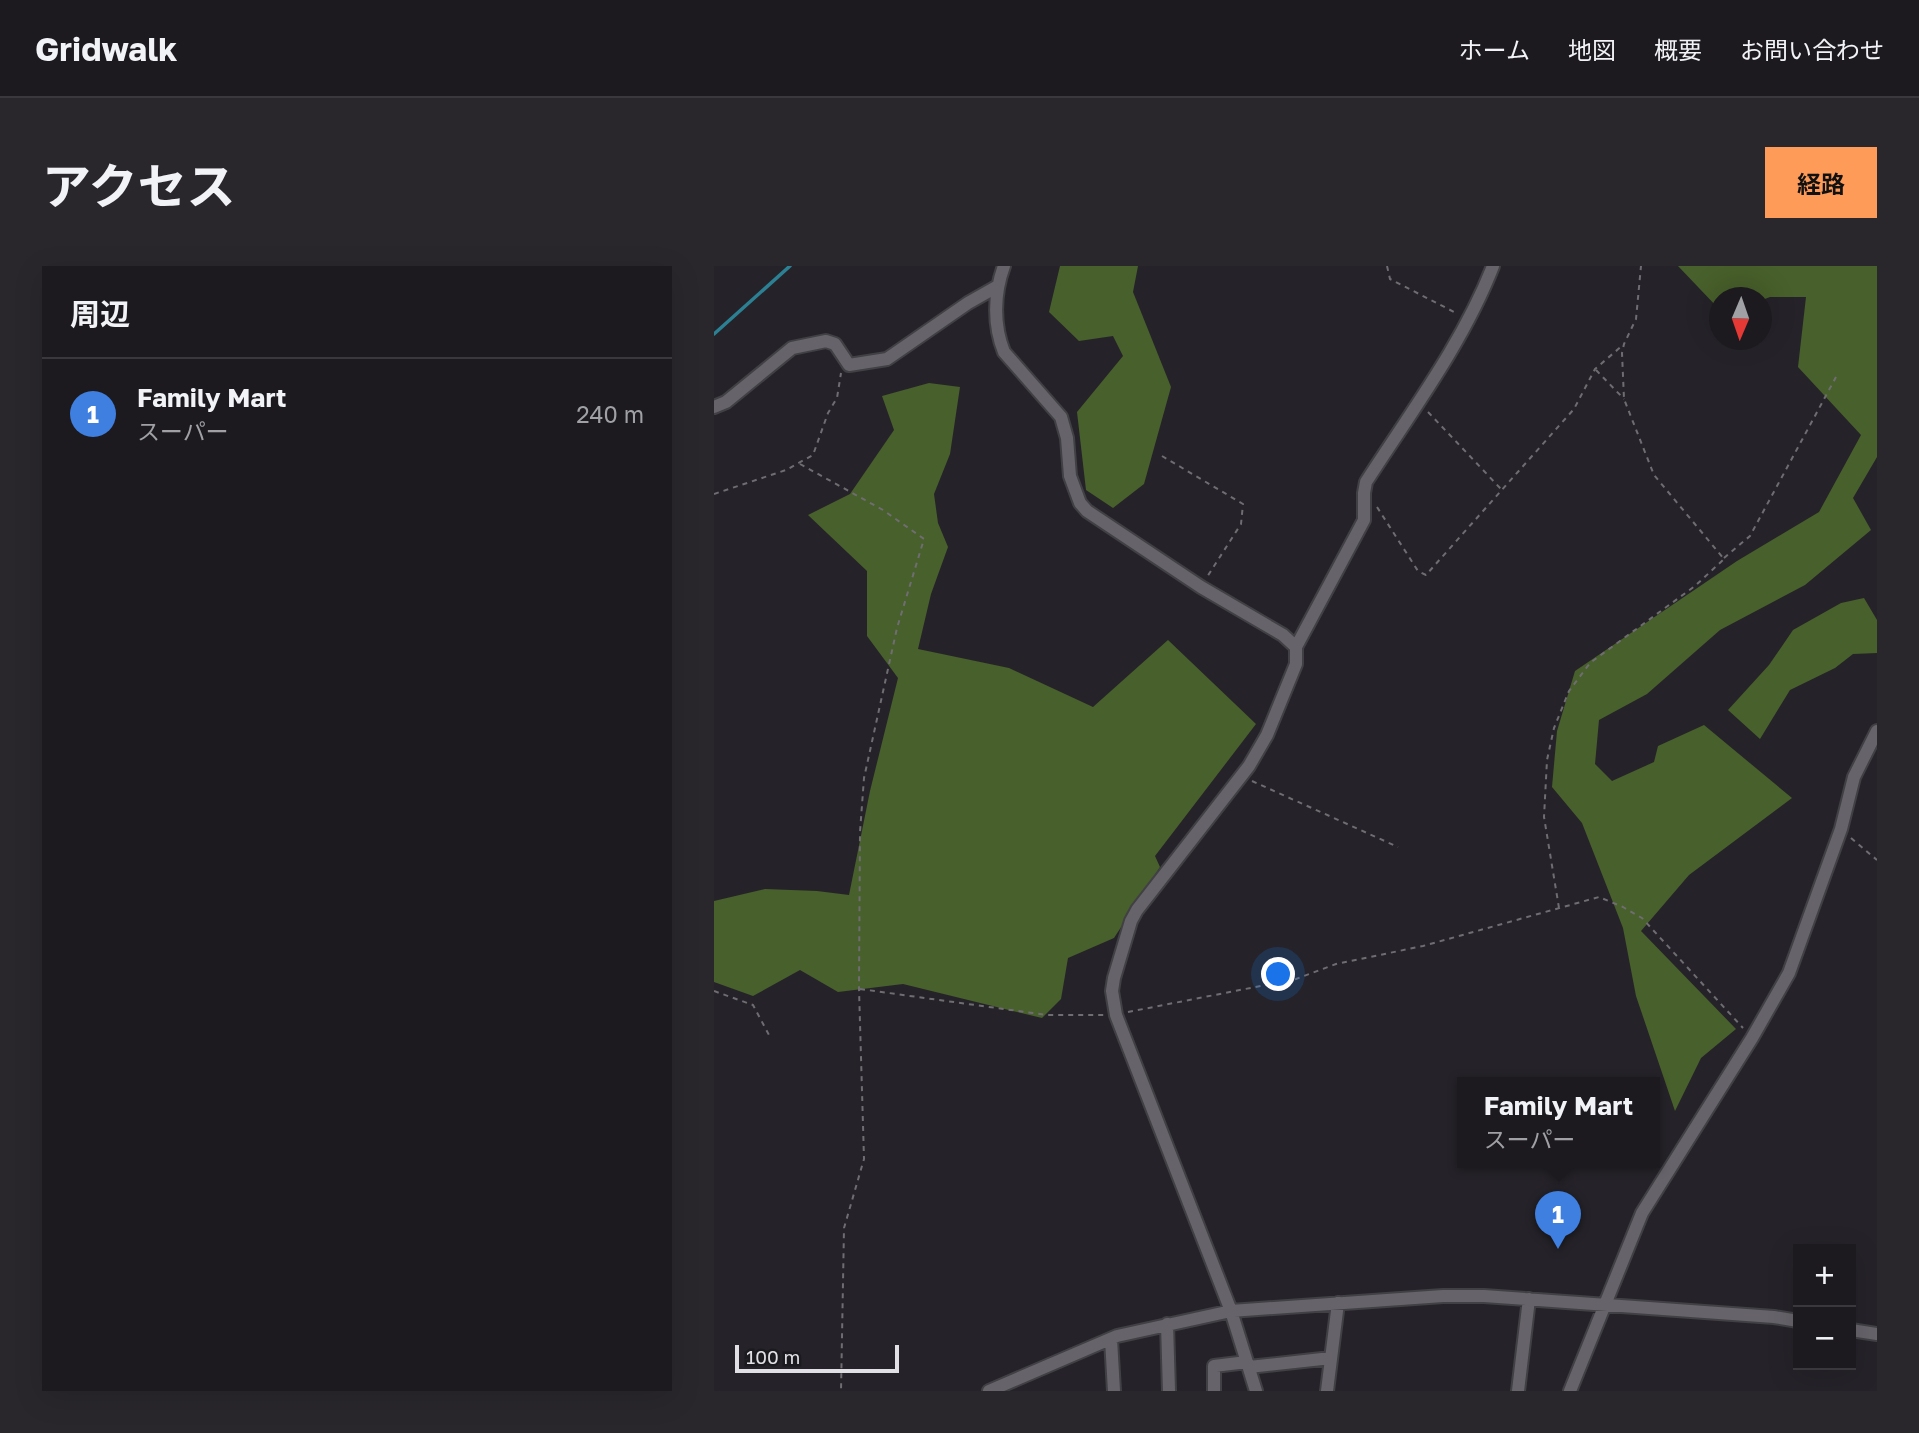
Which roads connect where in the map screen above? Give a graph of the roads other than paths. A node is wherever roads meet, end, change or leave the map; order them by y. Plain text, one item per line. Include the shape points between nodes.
1 (1004, 266) edge
2 (1493, 266) edge
3 (998, 286) junction
4 (714, 407) edge
5 (1296, 647) junction
6 (1877, 730) edge
7 (1529, 1299) junction
8 (1338, 1303) junction
9 (1605, 1305) junction
10 (1231, 1311) junction
11 (1793, 1321) edge
12 (1167, 1324) junction
13 (1856, 1331) edge
14 (1877, 1334) edge
15 (1111, 1339) junction
16 (1331, 1358) junction
17 (1248, 1364) junction
18 (989, 1391) edge
19 (1114, 1391) edge
20 (1169, 1391) edge
21 (1214, 1391) edge
22 (1256, 1391) edge
23 (1327, 1391) edge
24 (1518, 1391) edge
25 (1570, 1391) edge

1 - 3 street
2 - 5 street via 1468,319 1366,482 1364,520
3 - 4 street via 887,359 849,365 835,344 826,341 792,348
3 - 5 street via 999,339 1004,352 1061,417 1070,476 1080,503 1097,520
5 - 10 street via 1296,664 1267,735 1241,777 1137,910 1122,945 1112,991 1116,1014
6 - 9 street via 1854,777 1841,829 1790,973 1642,1213
7 - 8 street via 1443,1296
7 - 9 street
7 - 24 street
8 - 10 street
8 - 16 street
9 - 11 street
9 - 25 street
10 - 12 street
10 - 17 street
12 - 15 street
12 - 20 street
13 - 14 street
15 - 18 street
15 - 19 street
16 - 17 street
16 - 23 street
17 - 21 street via 1214,1366
17 - 22 street

